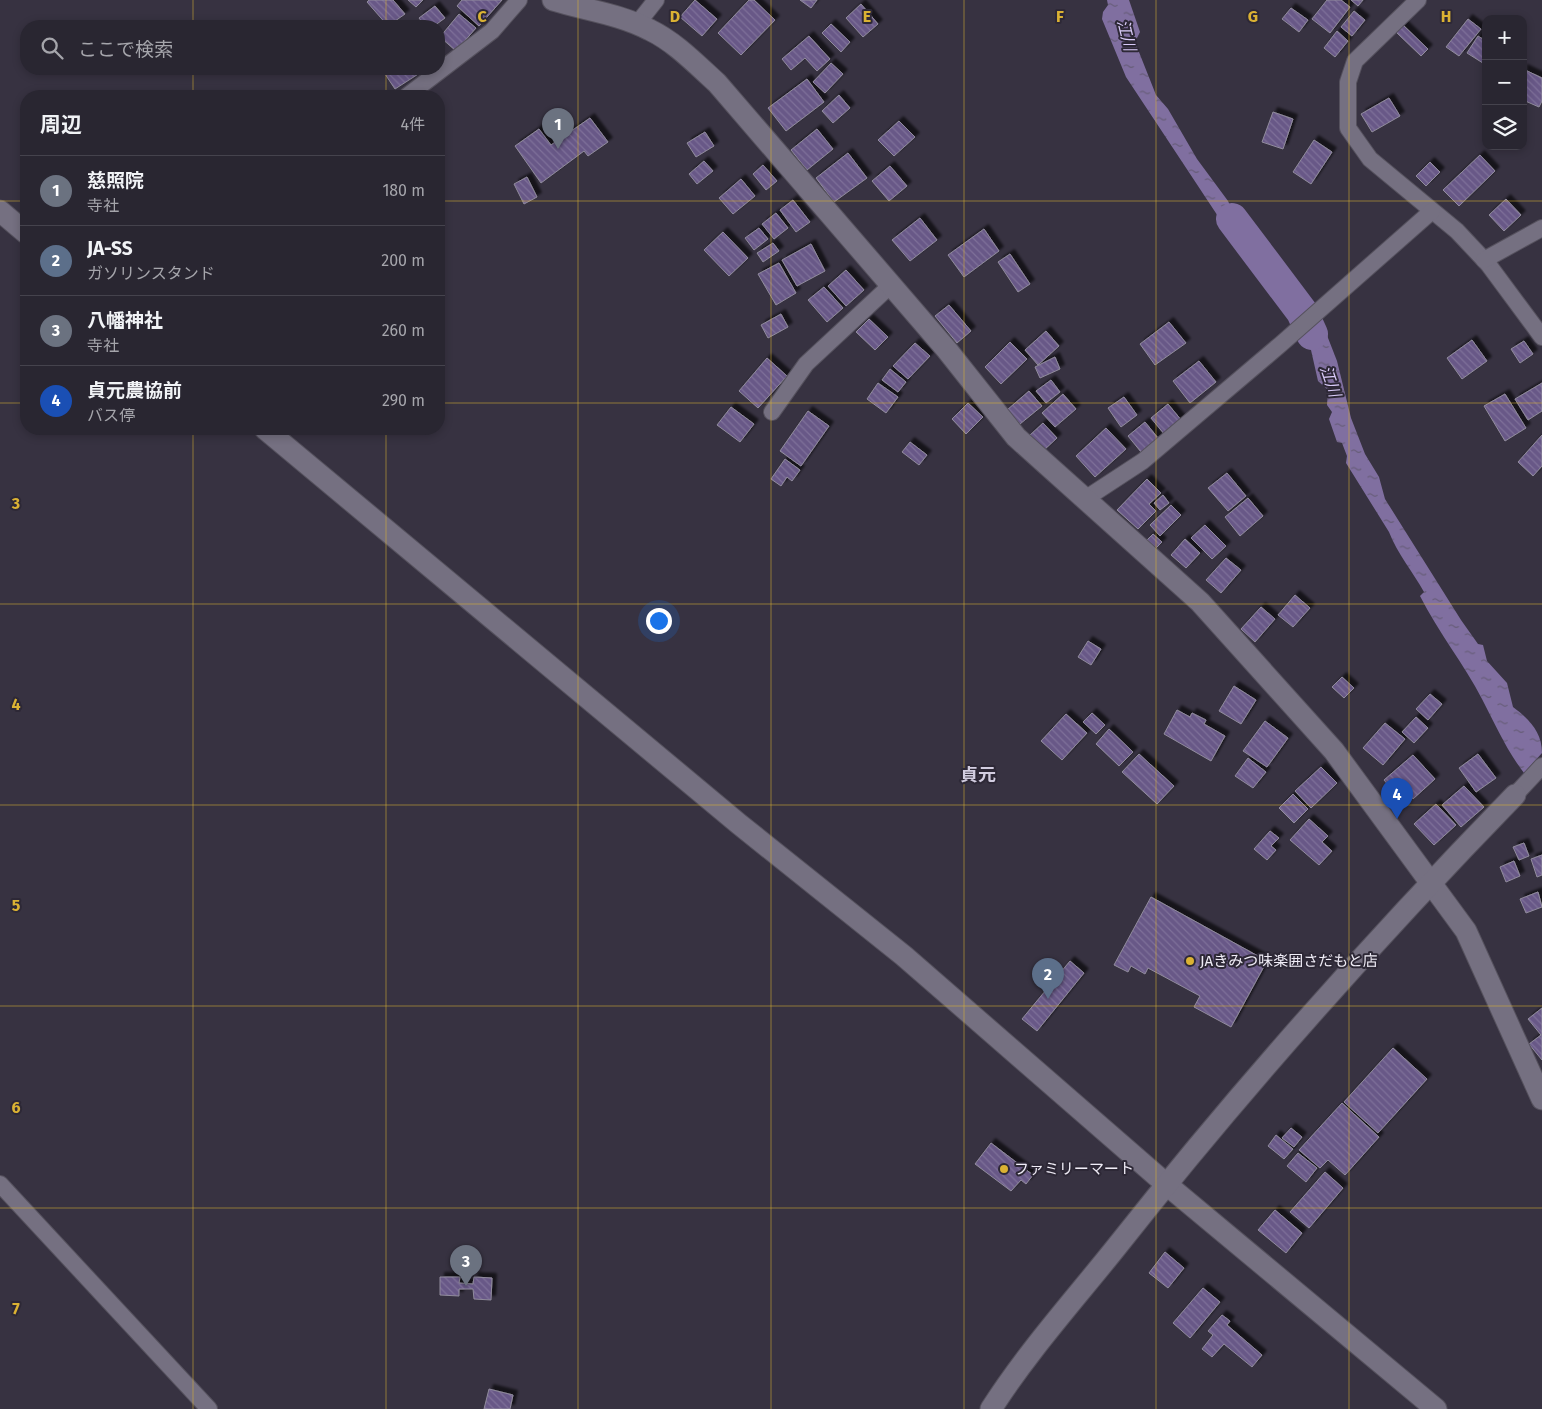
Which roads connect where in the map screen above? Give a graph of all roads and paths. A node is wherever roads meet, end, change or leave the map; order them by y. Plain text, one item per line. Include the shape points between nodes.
1 (519, 0) edge
2 (553, 0) edge
3 (656, 0) edge
4 (1412, 2) edge
5 (637, 24) junction
6 (445, 67) edge
7 (435, 75) edge
8 (415, 90) edge
9 (0, 211) edge
10 (1432, 211) junction
11 (20, 228) edge
12 (1542, 228) edge
13 (1484, 260) junction
14 (891, 285) junction
15 (1542, 336) edge
16 (772, 412) dead end
17 (273, 435) edge
18 (1085, 499) junction
19 (1542, 766) edge
20 (1515, 794) joint
21 (1430, 882) junction
22 (1542, 1099) edge
23 (0, 1184) edge
24 (1166, 1184) junction
25 (209, 1409) edge
26 (991, 1409) edge
27 (1436, 1409) edge

1 - 6 street via 492,32
2 - 5 street
3 - 5 street
4 - 10 street via 1355,61 1348,82 1348,128 1370,160
5 - 14 street via 681,51 717,83
7 - 8 street
9 - 11 street
10 - 13 street via 1457,231
10 - 18 street via 1143,460
12 - 13 street
13 - 15 street
14 - 16 street via 806,364
14 - 18 street via 1016,437
17 - 24 street via 738,824 904,956
18 - 21 street via 1206,609 1334,751
19 - 20 street
20 - 21 street
21 - 22 street via 1466,931
21 - 24 street
23 - 25 street
24 - 26 street
24 - 27 street

